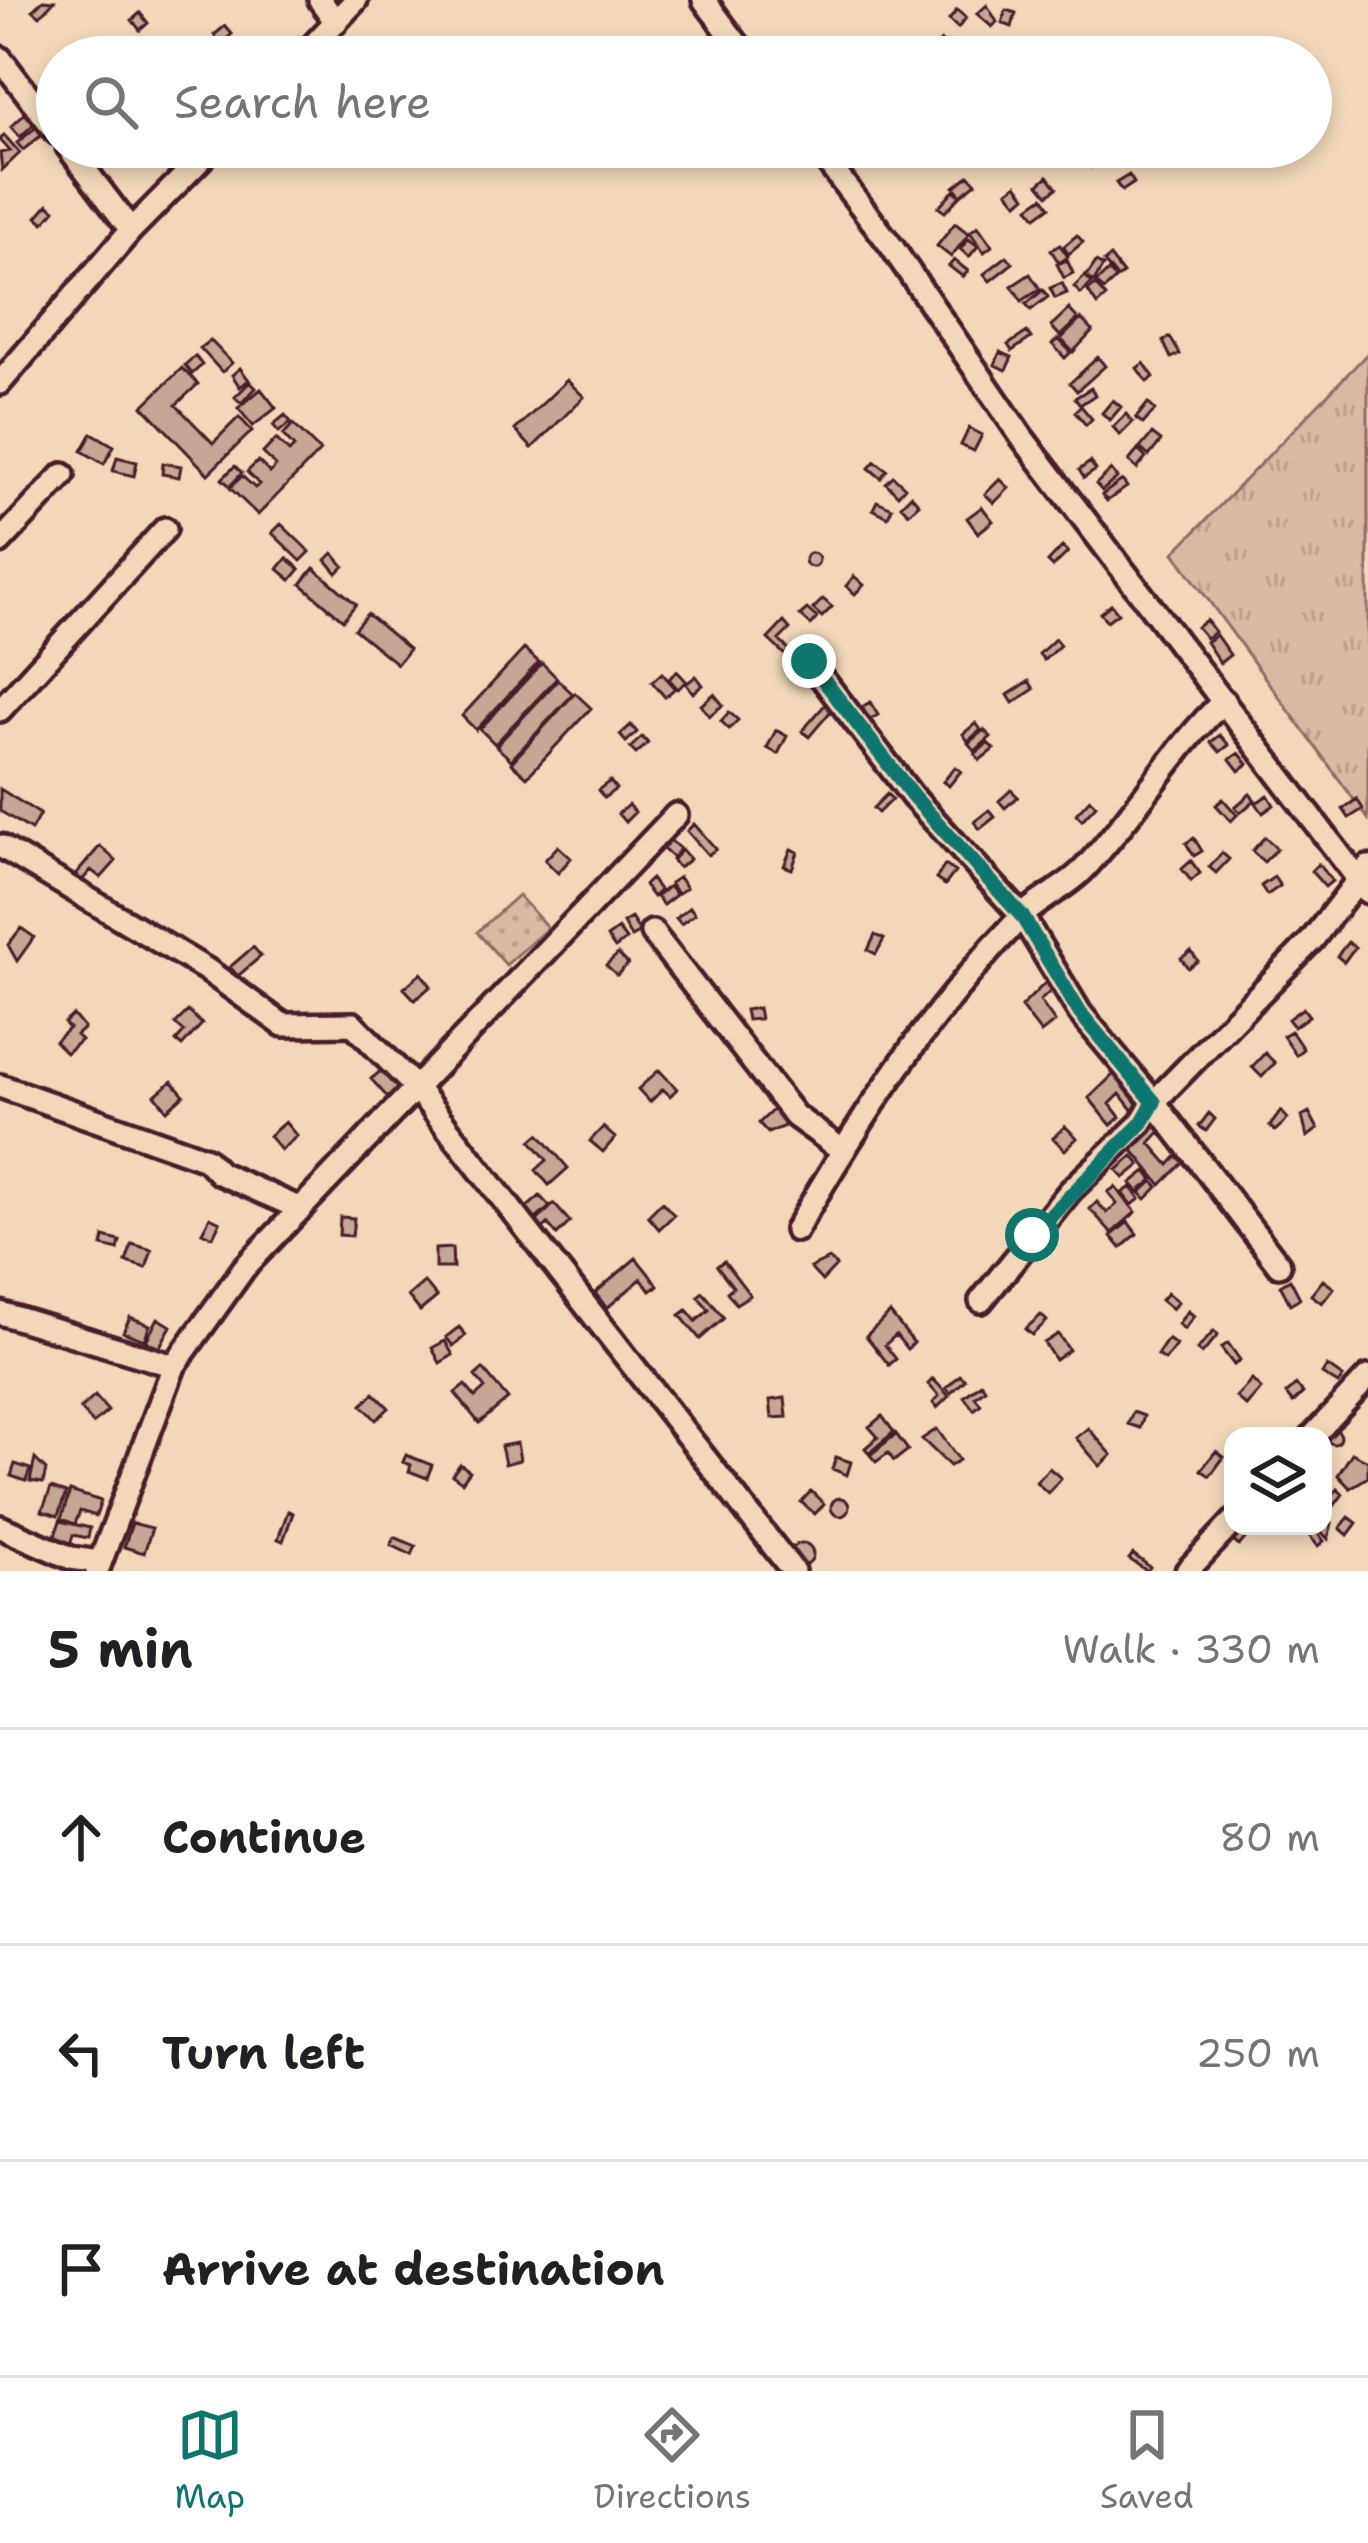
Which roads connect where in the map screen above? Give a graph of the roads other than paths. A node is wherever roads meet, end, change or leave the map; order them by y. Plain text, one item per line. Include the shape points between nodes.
1 (320, 0) edge
2 (356, 0) edge
3 (704, 0) edge
4 (336, 22) junction
5 (322, 36) edge
6 (731, 36) edge
7 (0, 58) edge
8 (36, 105) edge
9 (84, 168) edge
10 (192, 168) edge
11 (832, 168) edge
12 (131, 230) junction
13 (0, 383) edge
14 (63, 476) dead end
15 (165, 529) dead end
16 (0, 542) edge
17 (809, 661) dead end
18 (1224, 701) junction
19 (0, 710) edge
20 (676, 814) dead end
21 (0, 846) edge
22 (1364, 879) edge
23 (1022, 916) junction
24 (652, 932) dead end
25 (0, 1086) edge
26 (417, 1089) junction
27 (1154, 1102) junction
28 (842, 1150) junction
29 (301, 1209) junction
30 (796, 1230) dead end
31 (1279, 1265) dead end
32 (981, 1301) dead end
33 (0, 1313) edge
34 (174, 1366) junction
35 (1365, 1387) edge
36 (1323, 1427) edge
37 (0, 1526) edge
38 (1224, 1532) edge
39 (98, 1566) edge
40 (794, 1571) edge
41 (1187, 1571) edge

1 - 4 street
2 - 4 street
3 - 6 street
4 - 5 street
7 - 8 street
9 - 12 street
10 - 12 street
11 - 18 street via 1021,436
12 - 13 street
14 - 16 street
15 - 19 street
17 - 23 street via 913,796
18 - 22 street
18 - 23 street via 1081,872
20 - 26 street
21 - 26 street via 283,1025 353,1024
22 - 27 street
23 - 27 street via 1080,1013
23 - 28 street via 922,1027
24 - 28 street via 795,1117
25 - 29 street via 206,1159 219,1173
26 - 29 street
26 - 40 street
27 - 31 street
27 - 32 street
28 - 30 street
29 - 34 street via 244,1268
33 - 34 street
34 - 39 street
35 - 36 street
37 - 39 street
38 - 41 street

